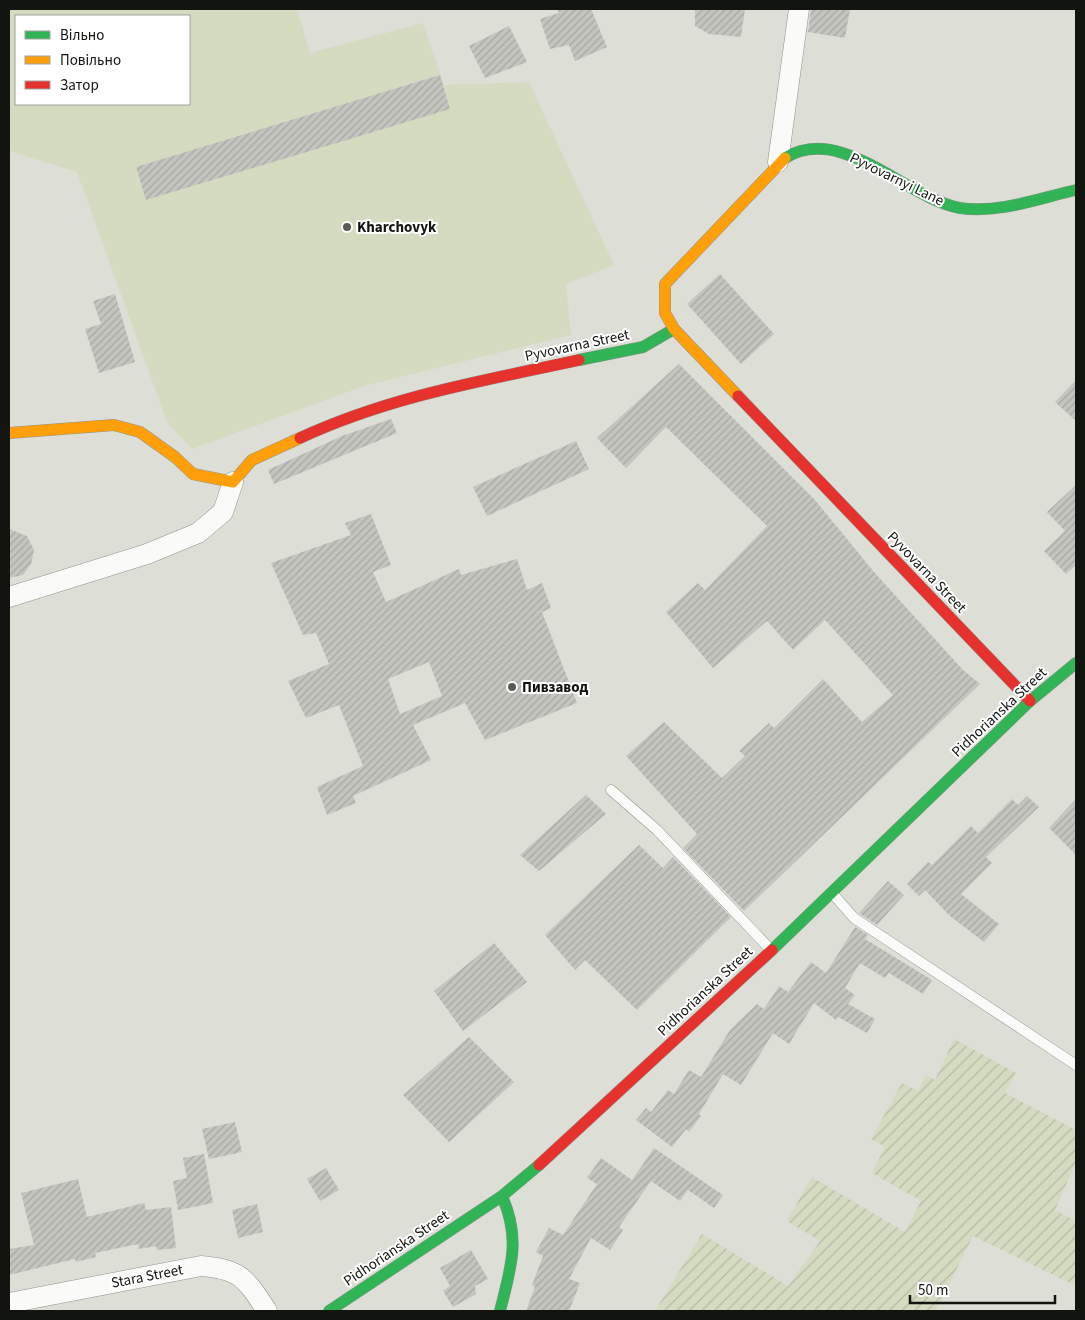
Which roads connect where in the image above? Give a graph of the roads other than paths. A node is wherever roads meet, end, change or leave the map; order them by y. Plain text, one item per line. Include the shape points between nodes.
1 (799, 9) edge
2 (778, 162) junction
3 (1076, 190) edge
4 (674, 329) junction
5 (9, 433) edge
6 (233, 482) junction
7 (9, 597) edge
8 (1076, 663) edge
9 (1030, 701) junction
10 (611, 790) dead end
11 (832, 894) junction
12 (771, 950) junction
13 (1076, 1065) edge
14 (502, 1196) junction
15 (9, 1303) edge
16 (267, 1311) edge
17 (329, 1311) edge
18 (500, 1311) edge

1 - 2 street, Pyvovarnyi Lane
2 - 3 street, Pyvovarnyi Lane via 794,153 822,148 853,156 924,194 958,208 992,209
2 - 4 street, Pyvovarnyi Lane via 754,193 665,284 664,312
4 - 6 street, Pyvovarna Street via 642,347 418,394 336,421 252,460
4 - 9 street, Pyvovarna Street
5 - 6 street via 114,425 140,432 192,474
6 - 7 street via 223,512 198,534 147,554
8 - 9 street, Pidhorianska Street
9 - 11 street, Pidhorianska Street
10 - 12 lane via 657,830
11 - 12 street, Pidhorianska Street
11 - 13 lane via 854,918
12 - 14 street, Pidhorianska Street via 558,1150
14 - 17 street, Pidhorianska Street
14 - 18 street via 512,1216 516,1245
15 - 16 street, Stara Street via 201,1266 223,1268 240,1276

